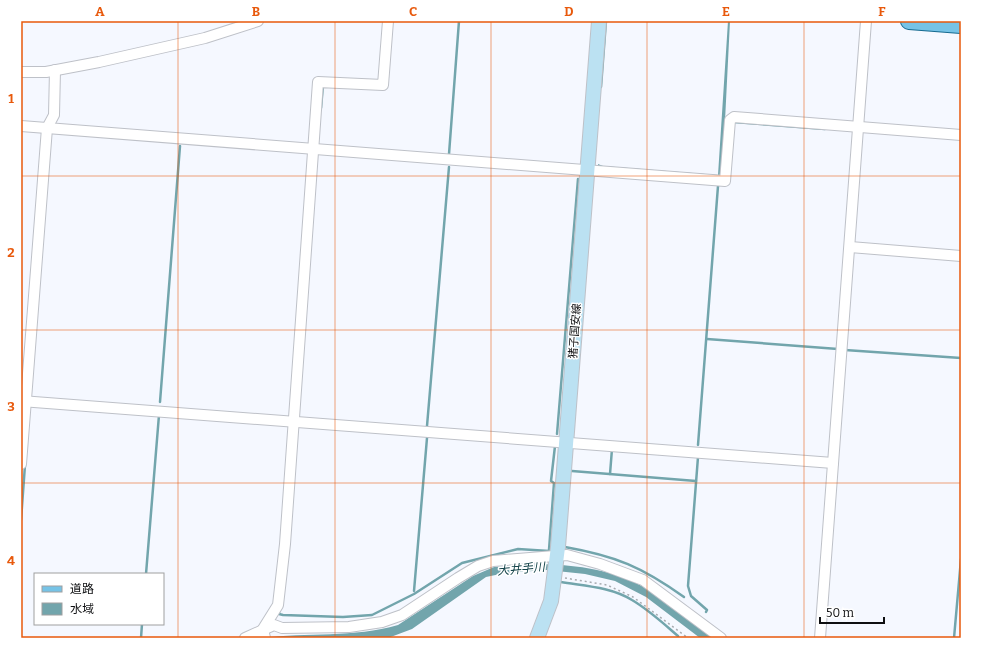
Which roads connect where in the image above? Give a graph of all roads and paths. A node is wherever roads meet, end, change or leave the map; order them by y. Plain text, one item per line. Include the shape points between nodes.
1 (258, 21) edge
2 (388, 21) edge
3 (599, 21) edge
4 (866, 21) edge
5 (909, 21) edge
6 (961, 24) edge
7 (55, 70) junction
8 (21, 72) edge
9 (21, 126) edge
10 (858, 127) junction
11 (47, 128) junction
12 (961, 135) edge
13 (314, 150) junction
14 (587, 170) junction
15 (850, 247) junction
16 (961, 256) edge
17 (24, 401) edge
18 (293, 422) junction
19 (567, 443) junction
20 (833, 463) junction
21 (21, 464) edge
22 (557, 557) junction
23 (555, 577) junction
24 (264, 634) edge
25 (245, 638) edge
26 (537, 638) edge
27 (688, 638) edge
28 (721, 638) edge
29 (820, 638) edge

1 - 7 street via 205,38
2 - 13 street via 383,85 318,82
3 - 14 main road, 猪子国安線
4 - 10 street
5 - 6 main road
7 - 8 street
7 - 11 street via 54,115
9 - 11 street
10 - 12 street
10 - 14 street via 734,117 730,120 725,181
10 - 15 street
11 - 13 street
11 - 17 street
13 - 14 street
13 - 18 street
14 - 19 main road, 猪子国安線
15 - 16 street
15 - 20 street
17 - 18 street
17 - 21 street
18 - 19 street
18 - 24 street via 278,605
19 - 20 street
19 - 22 main road, 猪子国安線
20 - 29 street
22 - 23 main road, 猪子国安線
22 - 24 street via 504,559 478,566 402,615 382,622 349,628 282,628 274,625
22 - 28 street via 567,556 600,564 643,580
23 - 26 main road, 猪子国安線 via 551,601
23 - 27 path via 614,587 639,600
24 - 25 street

